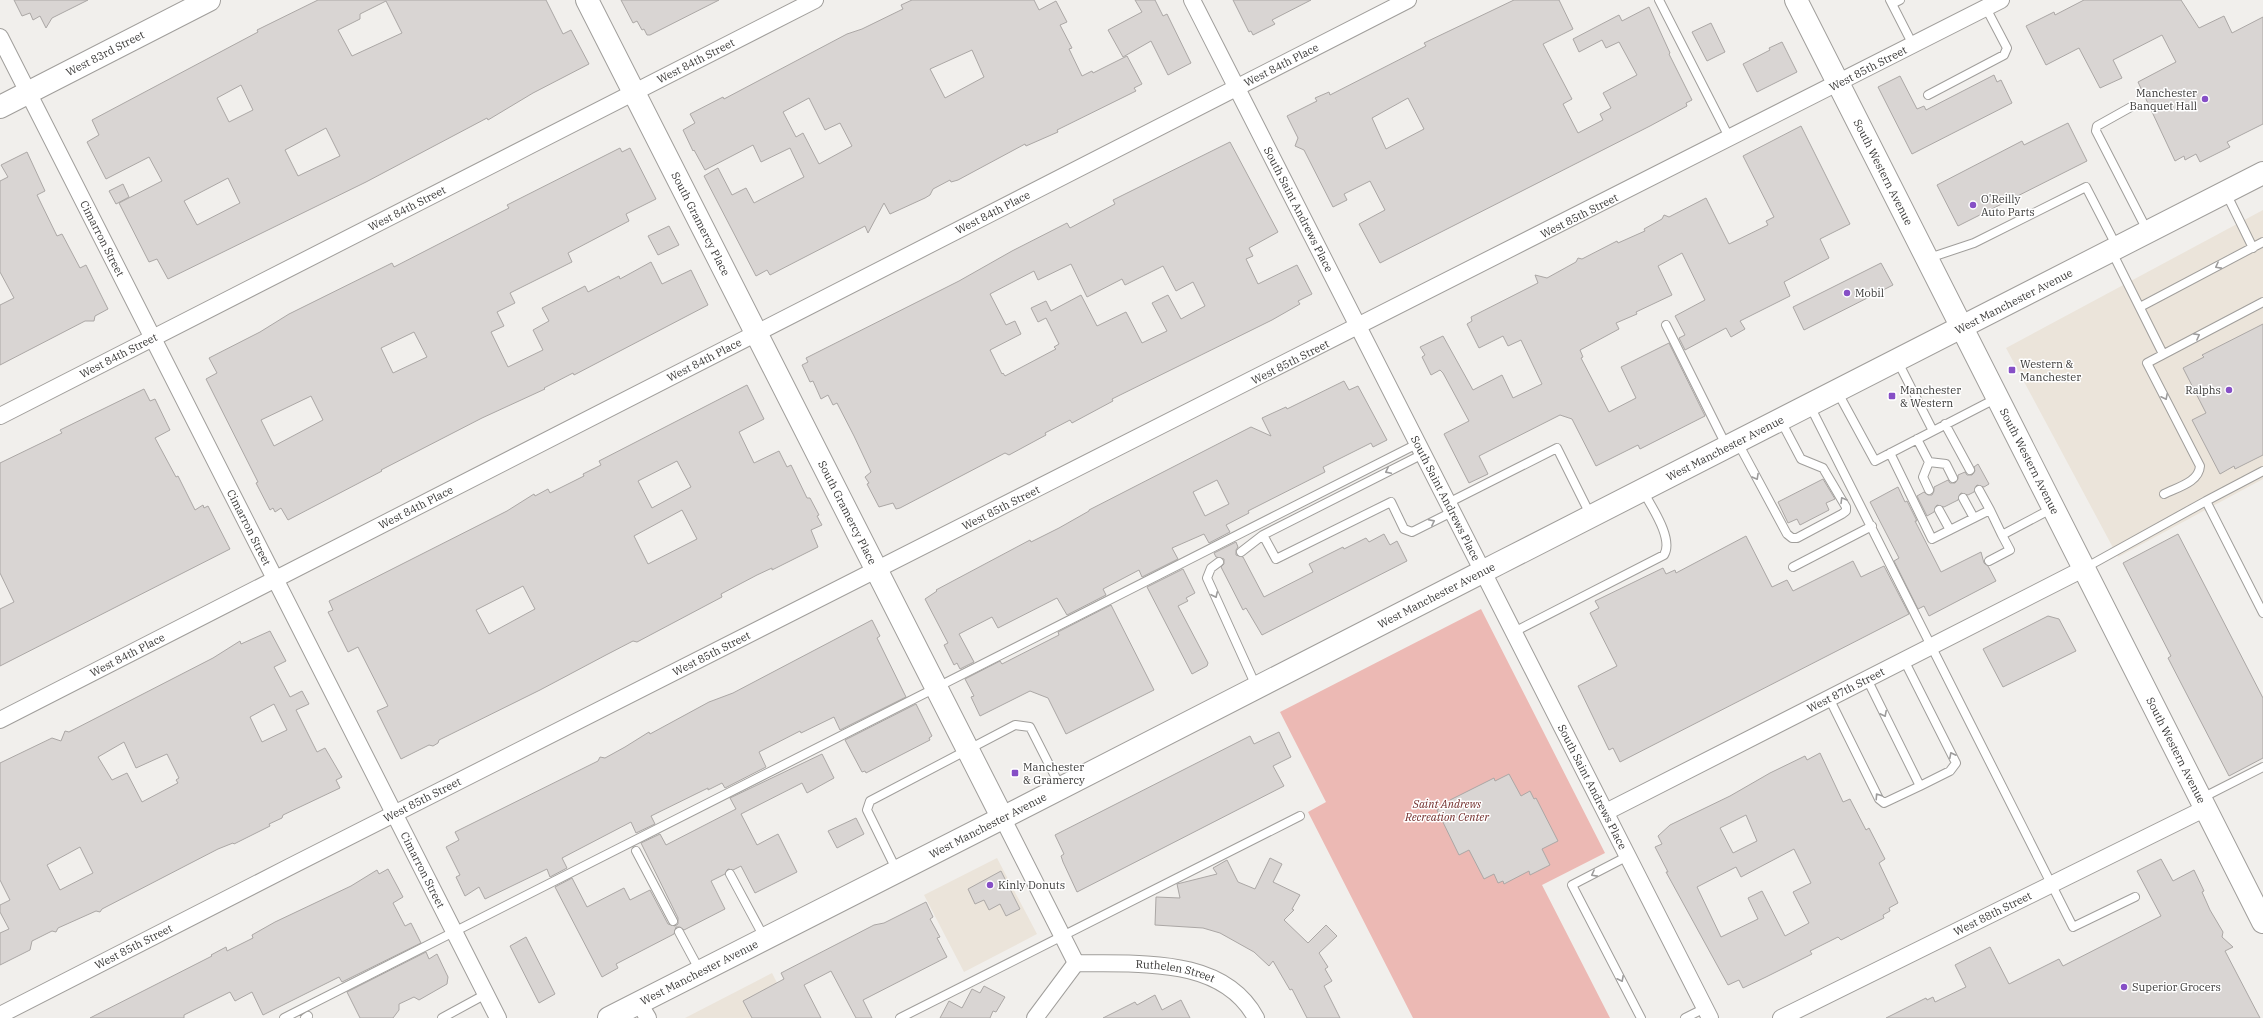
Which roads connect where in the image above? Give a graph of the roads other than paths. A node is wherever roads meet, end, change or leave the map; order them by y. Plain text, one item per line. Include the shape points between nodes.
1 (209, 0) edge
2 (587, 0) edge
3 (814, 0) edge
4 (1192, 0) edge
5 (1408, 0) edge
6 (1659, 0) edge
7 (1796, 0) edge
8 (1900, 0) edge
9 (2001, 0) edge
10 (1891, 2) edge
11 (1986, 8) junction
12 (0, 37) edge
13 (1913, 45) junction
14 (1839, 84) junction
15 (1236, 87) junction
16 (634, 92) junction
17 (28, 93) junction
18 (1928, 95) dead end
19 (0, 107) edge
20 (2131, 107) dead end
21 (1730, 139) junction
22 (2263, 173) edge
23 (2226, 193) junction
24 (2149, 233) junction
25 (2263, 242) edge
26 (2253, 248) junction
27 (2115, 250) junction
28 (1928, 258) junction
29 (2263, 302) edge
30 (2140, 307) junction
31 (1666, 325) dead end
32 (1358, 328) junction
33 (1964, 328) junction
34 (757, 333) junction
35 (152, 338) junction
36 (2163, 354) junction
37 (1898, 362) junction
38 (1838, 392) junction
39 (1999, 397) junction
40 (1810, 406) junction
41 (0, 416) edge
42 (1781, 421) junction
43 (1945, 424) junction
44 (1933, 431) junction
45 (1917, 439) junction
46 (1733, 445) junction
47 (1420, 449) junction
48 (1890, 453) junction
49 (1929, 462) junction
50 (1970, 470) dead end
51 (2263, 471) edge
52 (1953, 478) dead end
53 (1642, 490) junction
54 (1929, 490) dead end
55 (1979, 490) dead end
56 (2164, 494) dead end
57 (1963, 498) dead end
58 (2206, 501) junction
59 (1450, 507) junction
60 (2054, 508) junction
61 (1938, 510) dead end
62 (1990, 510) junction
63 (1591, 517) junction
64 (1974, 518) junction
65 (1872, 526) junction
66 (1950, 530) junction
67 (1263, 535) junction
68 (2002, 535) junction
69 (1241, 552) dead end
70 (1989, 561) dead end
71 (1219, 562) dead end
72 (1793, 567) dead end
73 (2085, 568) junction
74 (876, 569) junction
75 (1483, 572) junction
76 (275, 581) junction
77 (2263, 613) edge
78 (1514, 632) junction
79 (1933, 646) junction
80 (1904, 660) junction
81 (1866, 679) junction
82 (937, 688) junction
83 (1257, 688) junction
84 (1829, 698) junction
85 (0, 720) edge
86 (968, 749) junction
87 (2263, 766) edge
88 (1920, 786) junction
89 (1061, 789) junction
90 (2202, 804) junction
91 (1606, 812) junction
92 (392, 813) junction
93 (1300, 816) dead end
94 (1003, 819) junction
95 (636, 851) dead end
96 (1628, 856) junction
97 (898, 872) junction
98 (730, 874) dead end
99 (2052, 884) junction
100 (2135, 897) dead end
101 (673, 921) dead end
102 (2263, 922) edge
103 (679, 932) dead end
104 (454, 933) junction
105 (1063, 936) junction
106 (765, 939) junction
107 (1076, 963) junction
108 (701, 972) junction
109 (486, 994) junction
110 (644, 1010) edge
111 (1707, 1013) edge
112 (0, 1015) edge
113 (284, 1018) edge
114 (442, 1018) edge
115 (498, 1018) edge
116 (609, 1018) edge
117 (900, 1018) edge
118 (1035, 1018) edge
119 (1256, 1018) edge
120 (1641, 1018) edge
121 (1685, 1018) edge
122 (1781, 1018) edge

1 - 17 main road, West 83rd Street
2 - 16 main road, South Gramercy Place
3 - 16 street, West 84th Street
4 - 15 street, South Saint Andrews Place
5 - 15 street, West 84th Place
6 - 21 lane
7 - 14 main road, South Western Avenue
8 - 10 lane
9 - 11 street, West 85th Street
10 - 13 lane
11 - 13 street, West 85th Street
11 - 18 lane via 2007,48 2004,55
12 - 17 street, Cimarron Street
13 - 14 street, West 85th Street
14 - 21 street, West 85th Street
14 - 28 main road, South Western Avenue
15 - 32 street, South Saint Andrews Place
15 - 34 street, West 84th Place
16 - 34 main road, South Gramercy Place
16 - 35 street, West 84th Street
17 - 19 main road, West 83rd Street
17 - 35 street, Cimarron Street
20 - 24 lane via 2097,126 2096,131
21 - 32 street, West 85th Street
22 - 23 main road, West Manchester Avenue
23 - 24 main road, West Manchester Avenue
23 - 26 lane
24 - 27 main road, West Manchester Avenue
25 - 26 lane
26 -> 30 lane
27 - 28 lane via 2086,187 1974,243
27 - 30 lane
27 - 33 main road, West Manchester Avenue
28 - 33 main road, South Western Avenue
36 -> 29 lane
30 - 36 lane
31 - 46 lane
32 - 47 street, South Saint Andrews Place
32 - 74 street, West 85th Street
33 - 37 main road, West Manchester Avenue
33 - 39 main road, South Western Avenue
34 - 74 main road, South Gramercy Place
34 - 76 street, West 84th Place
35 - 41 street, West 84th Street
35 - 76 street, Cimarron Street
36 -> 56 lane via 2147,363 2200,466 2195,479
37 - 38 main road, West Manchester Avenue
37 - 44 lane
38 - 40 main road, West Manchester Avenue
38 - 48 lane via 1875,461
39 - 43 lane
39 - 60 main road, South Western Avenue
40 - 42 main road, West Manchester Avenue
40 - 65 lane
42 - 46 main road, West Manchester Avenue
46 -> 42 lane via 1787,534 1797,538 1846,511 1846,507 1823,468 1801,459
43 - 44 lane
43 - 50 lane
44 - 45 lane
45 - 48 lane
45 - 49 lane
46 - 53 main road, West Manchester Avenue
47 - 59 street, South Saint Andrews Place
47 -> 67 lane
47 - 82 lane
48 - 66 lane via 1932,538
49 - 52 lane via 1946,464
49 - 54 lane via 1923,478
51 - 58 lane
53 - 63 main road, West Manchester Avenue
53 - 78 lane via 1664,532 1668,544 1664,555
55 - 62 lane
57 - 64 lane
58 - 73 lane
58 - 77 lane
59 - 63 lane via 1557,448
67 -> 59 lane via 1276,559 1391,502 1404,529 1412,532
59 - 75 street, South Saint Andrews Place
60 - 68 lane
60 - 73 main road, South Western Avenue
61 - 66 lane
62 - 64 lane
62 - 68 lane
63 - 75 main road, West Manchester Avenue
64 - 66 lane
65 - 72 lane
65 - 79 lane
67 - 69 lane
68 - 70 lane via 2010,550
71 -> 83 lane via 1211,568 1207,578
73 - 79 street, West 87th Street
73 - 90 main road, South Western Avenue
74 - 82 main road, South Gramercy Place
74 - 92 street, West 85th Street
75 - 78 street, South Saint Andrews Place
75 - 83 main road, West Manchester Avenue
76 - 85 street, West 84th Place
76 - 92 street, Cimarron Street
78 - 91 street, South Saint Andrews Place
79 - 80 street, West 87th Street
79 - 99 lane
80 - 81 street, West 87th Street
88 -> 80 lane via 1950,771 1956,763
81 - 84 street, West 87th Street
81 -> 88 lane
82 - 86 main road, South Gramercy Place
82 - 104 lane
83 - 89 main road, West Manchester Avenue
88 -> 84 lane via 1884,803 1879,799
84 - 91 street, West 87th Street
86 - 89 lane via 1015,725 1030,727
86 - 94 main road, South Gramercy Place
86 - 97 lane via 870,801 867,810
87 - 90 lane
89 - 94 main road, West Manchester Avenue
90 - 99 street, West 88th Street
90 - 102 main road, South Western Avenue
91 - 96 street, South Saint Andrews Place
92 - 104 street, Cimarron Street
92 - 112 street, West 85th Street
93 - 105 lane
94 - 97 main road, West Manchester Avenue
94 - 105 street, South Gramercy Place
95 - 101 lane
96 - 111 street, South Saint Andrews Place
96 -> 120 lane via 1572,885
97 - 106 main road, West Manchester Avenue
98 - 106 lane
99 - 100 lane via 2073,927
99 - 122 street, West 88th Street
103 - 108 lane
104 - 109 street, Cimarron Street
104 - 113 lane
105 - 107 street, South Gramercy Place
105 - 117 lane
106 - 108 main road, West Manchester Avenue
107 - 118 street
107 - 119 street, Ruthelen Street via 1173,966 1222,981 1251,1009
108 - 110 main road, West Manchester Avenue
109 - 114 lane
109 - 115 street, Cimarron Street
110 - 116 main road, West Manchester Avenue
111 - 121 lane

